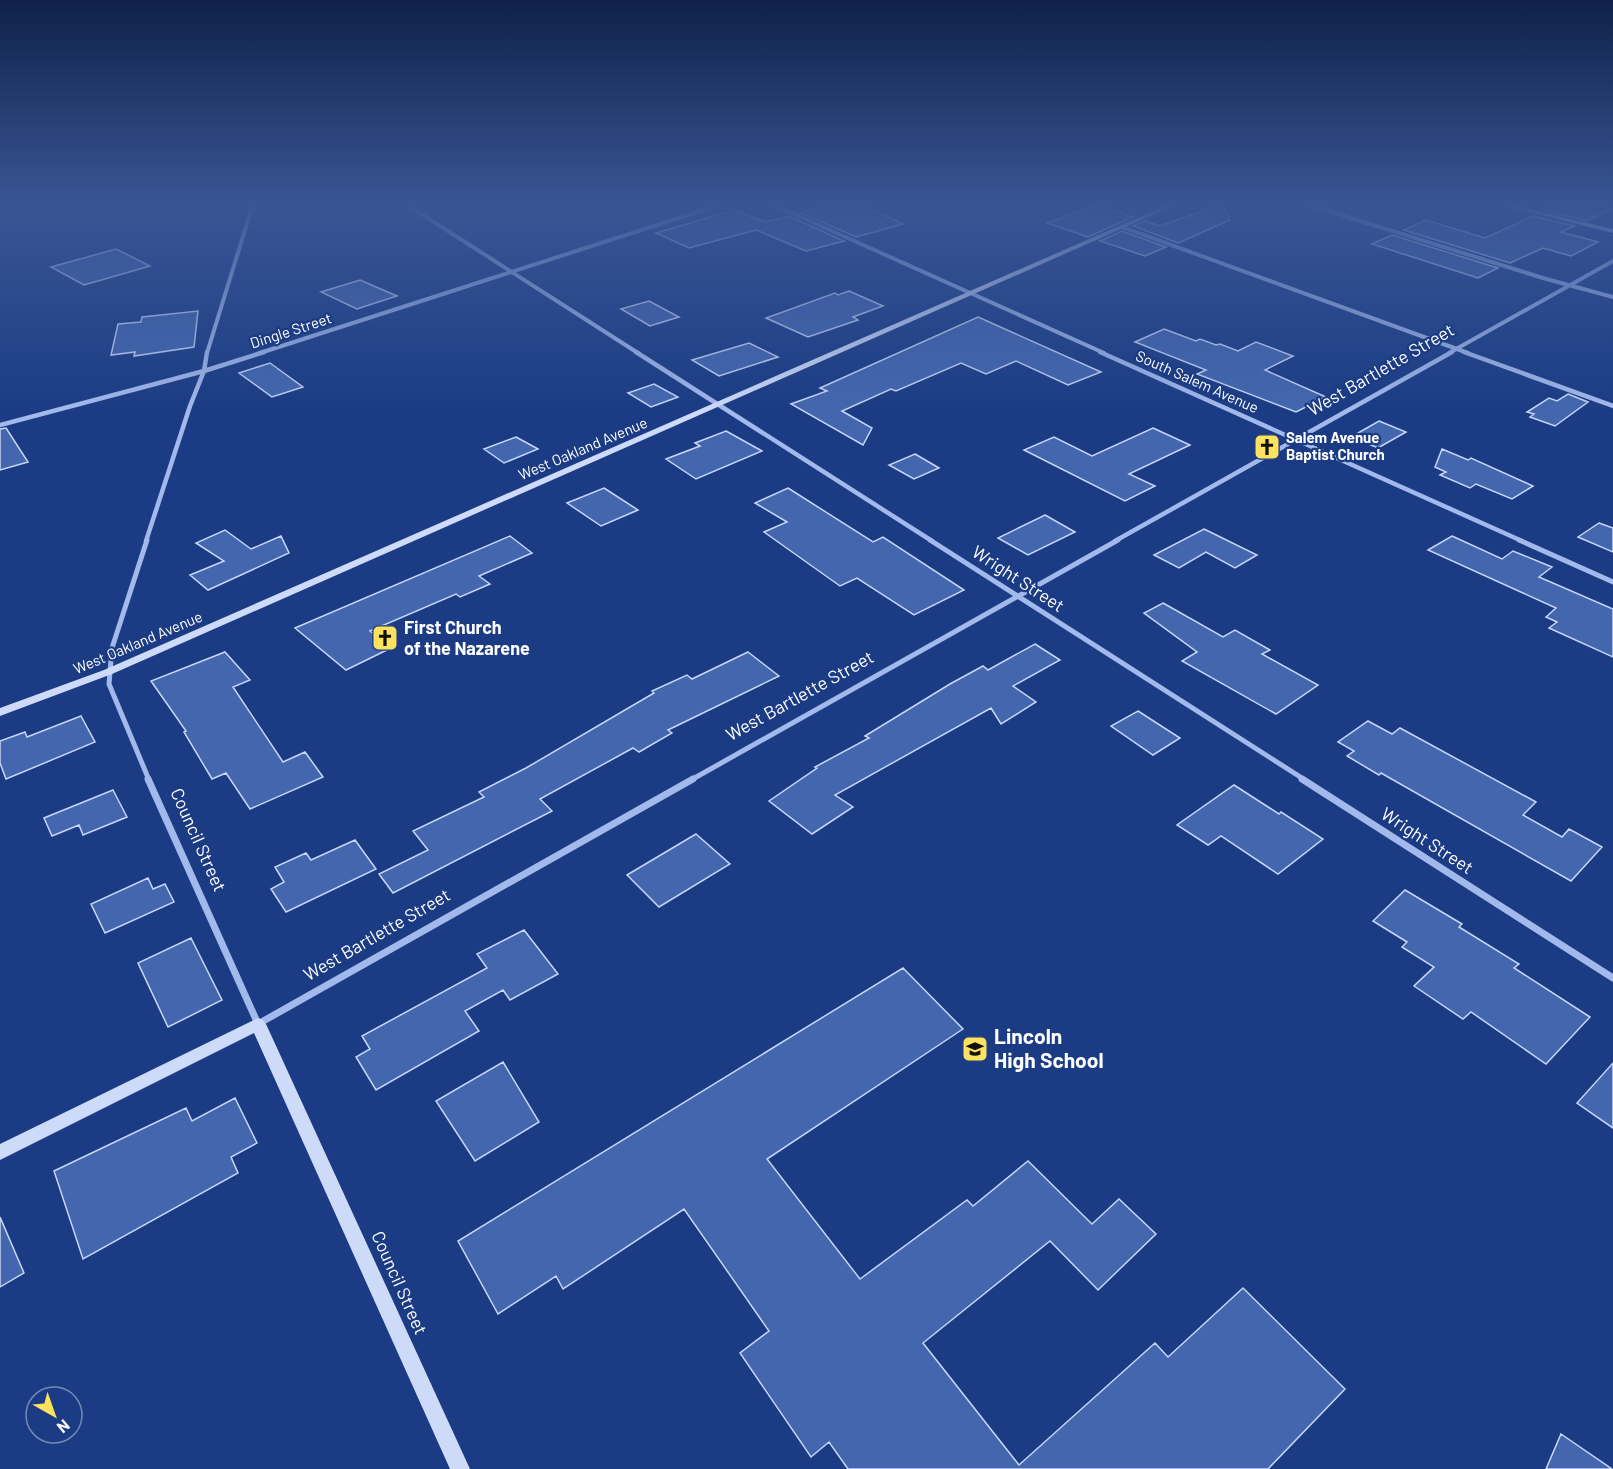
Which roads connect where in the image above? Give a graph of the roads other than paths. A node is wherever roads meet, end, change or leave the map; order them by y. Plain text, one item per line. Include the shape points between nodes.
1 (231, 273) edge
2 (510, 273) edge
3 (513, 273) edge
4 (924, 273) edge
5 (1019, 273) edge
6 (1247, 273) edge
7 (1526, 273) edge
8 (1593, 273) edge
9 (1569, 286) junction
10 (971, 294) junction
11 (1613, 297) edge
12 (1456, 349) junction
13 (204, 371) junction
14 (719, 405) junction
15 (1613, 406) edge
16 (0, 425) edge
17 (1297, 440) junction
18 (1613, 582) edge
19 (1018, 597) junction
20 (108, 672) junction
21 (0, 712) edge
22 (1613, 978) edge
23 (258, 1024) junction
24 (0, 1152) edge
25 (460, 1469) edge

1 - 13 street, Council Street
2 - 13 street, Dingle Street
3 - 14 street, Wright Street
4 - 10 street, South Salem Avenue
5 - 10 street, West Oakland Avenue
6 - 12 street
7 - 9 street
8 - 9 street, West Bartlette Street
9 - 11 street
9 - 12 street, West Bartlette Street
10 - 14 street, West Oakland Avenue
10 - 17 street, South Salem Avenue
12 - 15 street
12 - 17 street, West Bartlette Street
13 - 16 street, Dingle Street
13 - 20 street, Council Street via 112,648
14 - 19 street, Wright Street
14 - 20 street, West Oakland Avenue
17 - 18 street, South Salem Avenue
17 - 19 street, West Bartlette Street
19 - 22 street, Wright Street
19 - 23 street, West Bartlette Street
20 - 21 street, West Oakland Avenue
20 - 23 street, Council Street via 109,684 139,759
23 - 24 street, West Bartlette Street
23 - 25 street, Council Street

